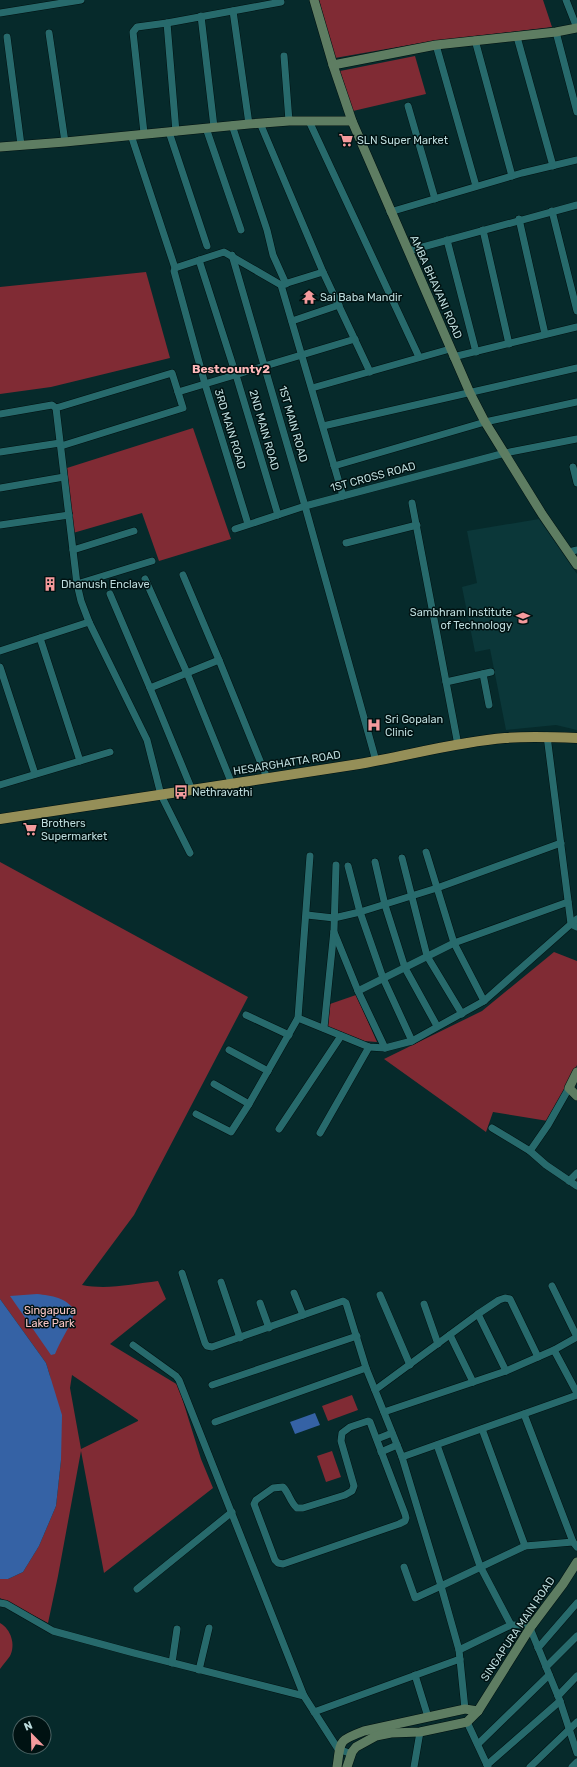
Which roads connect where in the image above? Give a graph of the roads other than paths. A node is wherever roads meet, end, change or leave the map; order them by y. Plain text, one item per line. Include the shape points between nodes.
1 (82, 0) edge
2 (314, 0) edge
3 (566, 0) edge
4 (281, 2) dead end
5 (233, 11) junction
6 (0, 13) edge
7 (201, 16) junction
8 (167, 22) junction
9 (577, 28) edge
10 (556, 32) junction
11 (49, 33) dead end
12 (7, 37) dead end
13 (517, 37) junction
14 (475, 40) junction
15 (436, 45) junction
16 (284, 56) dead end
17 (333, 65) junction
18 (408, 106) dead end
19 (577, 112) edge
20 (289, 121) junction
21 (309, 121) junction
22 (352, 121) junction
23 (260, 123) junction
24 (249, 124) junction
25 (232, 125) junction
26 (210, 128) junction
27 (173, 132) junction
28 (144, 134) junction
29 (131, 135) junction
30 (65, 142) junction
31 (21, 145) junction
32 (0, 147) edge
33 (577, 160) edge
34 (552, 166) junction
35 (512, 176) junction
36 (476, 186) junction
37 (435, 198) junction
38 (577, 204) edge
39 (552, 211) junction
40 (390, 212) junction
41 (519, 219) junction
42 (241, 230) dead end
43 (483, 230) junction
44 (447, 240) junction
45 (207, 246) dead end
46 (408, 251) junction
47 (232, 255) junction
48 (199, 260) junction
49 (174, 269) junction
50 (323, 272) junction
51 (284, 284) junction
52 (339, 305) junction
53 (577, 311) edge
54 (292, 321) junction
55 (577, 327) edge
56 (545, 334) junction
57 (355, 340) junction
58 (509, 344) junction
59 (476, 352) junction
60 (452, 353) junction
61 (302, 355) junction
62 (419, 357) junction
63 (265, 366) junction
64 (577, 368) edge
65 (370, 372) junction
66 (236, 375) junction
67 (205, 384) junction
68 (312, 388) junction
69 (178, 392) junction
70 (470, 394) junction
71 (577, 402) edge
72 (56, 408) junction
73 (0, 414) edge
74 (485, 422) junction
75 (323, 426) junction
76 (577, 439) edge
77 (61, 445) junction
78 (0, 452) edge
79 (505, 453) junction
80 (334, 466) junction
81 (573, 467) dead end
82 (64, 477) junction
83 (577, 483) edge
84 (0, 488) edge
85 (343, 496) junction
86 (412, 503) dead end
87 (305, 506) junction
88 (69, 515) junction
89 (278, 515) junction
90 (248, 524) junction
91 (0, 525) edge
92 (417, 525) junction
93 (235, 529) dead end
94 (134, 531) dead end
95 (346, 543) dead end
96 (73, 550) junction
97 (573, 551) edge
98 (152, 561) dead end
99 (577, 564) edge
100 (183, 575) dead end
101 (145, 579) dead end
102 (77, 584) junction
103 (110, 594) dead end
104 (89, 622) junction
105 (40, 638) junction
106 (0, 651) edge
107 (219, 660) junction
108 (0, 667) edge
109 (491, 672) dead end
110 (187, 673) junction
111 (483, 674) junction
112 (446, 682) junction
113 (150, 688) junction
114 (489, 705) dead end
115 (547, 736) junction
116 (577, 738) edge
117 (458, 745) junction
118 (110, 752) dead end
119 (80, 761) junction
120 (376, 761) junction
121 (35, 774) junction
122 (268, 778) junction
123 (232, 784) junction
124 (0, 785) edge
125 (192, 790) junction
126 (162, 795) junction
127 (0, 819) edge
128 (561, 843) junction
129 (426, 852) dead end
130 (190, 853) dead end
131 (310, 856) dead end
132 (402, 858) dead end
133 (375, 862) dead end
134 (336, 865) dead end
135 (348, 866) dead end
136 (437, 888) junction
137 (412, 896) junction
138 (568, 902) junction
139 (385, 905) junction
140 (360, 912) junction
141 (307, 915) junction
142 (334, 918) junction
143 (577, 919) edge
144 (574, 926) edge
145 (334, 930) junction
146 (454, 943) junction
147 (427, 956) junction
148 (405, 968) junction
149 (383, 978) junction
150 (358, 991) junction
151 (484, 1001) junction
152 (462, 1014) junction
153 (246, 1015) dead end
154 (298, 1018) junction
155 (437, 1026) junction
156 (324, 1028) junction
157 (289, 1035) junction
158 (341, 1036) junction
159 (412, 1041) junction
160 (370, 1047) junction
161 (385, 1048) junction
162 (229, 1050) dead end
163 (268, 1071) junction
164 (577, 1072) edge
165 (214, 1084) dead end
166 (569, 1088) junction
167 (577, 1096) edge
168 (250, 1104) junction
169 (196, 1114) dead end
170 (492, 1128) dead end
171 (279, 1129) dead end
172 (320, 1133) dead end
173 (530, 1151) junction
174 (577, 1173) edge
175 (569, 1181) junction
176 (577, 1186) edge
177 (182, 1273) dead end
178 (221, 1282) dead end
179 (552, 1286) dead end
180 (294, 1293) dead end
181 (380, 1295) dead end
182 (260, 1303) dead end
183 (424, 1304) dead end
184 (478, 1314) junction
185 (303, 1316) junction
186 (269, 1328) junction
187 (450, 1335) junction
188 (357, 1336) junction
189 (240, 1338) junction
190 (438, 1344) junction
191 (133, 1345) dead end
192 (554, 1350) junction
193 (538, 1357) junction
194 (410, 1365) junction
195 (366, 1368) junction
196 (506, 1370) junction
197 (473, 1382) junction
198 (212, 1385) dead end
199 (375, 1390) junction
200 (577, 1394) edge
201 (384, 1412) junction
202 (524, 1414) junction
203 (215, 1422) dead end
204 (482, 1429) junction
205 (392, 1433) junction
206 (377, 1440) junction
207 (397, 1445) junction
208 (437, 1445) junction
209 (381, 1452) junction
210 (402, 1457) junction
211 (232, 1512) junction
212 (575, 1544) edge
213 (525, 1546) junction
214 (577, 1562) edge
215 (480, 1566) junction
216 (404, 1567) dead end
217 (441, 1586) junction
218 (137, 1589) dead end
219 (0, 1603) edge
220 (577, 1603) edge
221 (511, 1625) junction
222 (531, 1626) junction
223 (209, 1628) dead end
224 (177, 1629) dead end
225 (577, 1636) edge
226 (538, 1648) junction
227 (459, 1650) junction
228 (460, 1659) junction
229 (172, 1663) junction
230 (546, 1667) junction
231 (199, 1670) junction
232 (415, 1675) junction
233 (549, 1675) junction
234 (577, 1676) edge
235 (304, 1696) junction
236 (559, 1698) junction
237 (465, 1708) junction
238 (478, 1710) junction
239 (314, 1712) junction
240 (428, 1717) junction
241 (468, 1722) junction
242 (577, 1722) edge
243 (570, 1730) junction
244 (420, 1732) junction
245 (478, 1744) junction
246 (338, 1749) junction
247 (577, 1753) edge
248 (352, 1754) junction
249 (577, 1762) edge
250 (487, 1766) edge
251 (337, 1767) edge
252 (347, 1767) edge
253 (414, 1767) edge
254 (530, 1767) edge
255 (572, 1767) edge

1 - 6 street
2 - 17 street, AMBA BHAVANI ROAD
3 - 9 street
4 - 5 street
5 - 7 street
5 - 24 street
7 - 8 street
7 - 26 street
8 - 27 street
8 - 28 street via 137,27 132,32
9 - 10 street
10 - 13 street
10 - 19 street
11 - 30 street
12 - 31 street
13 - 14 street
13 - 34 street
14 - 15 street
14 - 35 street
15 - 17 street
15 - 36 street
16 - 20 street
17 - 22 street, AMBA BHAVANI ROAD
18 - 37 street
20 - 21 street
20 - 23 street
21 - 22 street
21 - 62 street
22 - 40 street, AMBA BHAVANI ROAD
23 - 24 street
23 - 50 street
24 - 25 street
25 - 26 street
25 - 51 street
26 - 27 street
26 - 42 street
27 - 28 street
27 - 45 street
28 - 29 street
29 - 30 street
29 - 49 street, 3RD MAIN ROAD
30 - 31 street
31 - 32 street
33 - 34 street
34 - 35 street
35 - 36 street
36 - 37 street
37 - 40 street
38 - 39 street
39 - 41 street
39 - 53 street
40 - 46 street, AMBA BHAVANI ROAD
41 - 43 street
41 - 56 street
43 - 44 street
43 - 58 street
44 - 46 street
44 - 59 street
46 - 60 street, AMBA BHAVANI ROAD
47 - 48 street via 223,252
47 - 51 street
47 - 63 street, 1ST MAIN ROAD
48 - 49 street
48 - 66 street, 2ND MAIN ROAD
49 - 67 street, 3RD MAIN ROAD
50 - 51 street
50 - 52 street
51 - 54 street
52 - 54 street
52 - 57 street
54 - 61 street
55 - 56 street
56 - 58 street
57 - 61 street
57 - 65 street
58 - 59 street
59 - 60 street
60 - 62 street
60 - 70 street, AMBA BHAVANI ROAD
61 - 63 street
61 - 68 street
62 - 65 street
63 - 66 street
63 - 87 street, 1ST MAIN ROAD
64 - 70 street
65 - 68 street
66 - 67 street
66 - 89 street, 2ND MAIN ROAD
67 - 69 street
67 - 90 street, 3RD MAIN ROAD
68 - 75 street
69 - 72 street via 172,373
69 - 77 street via 183,408
70 - 74 street, AMBA BHAVANI ROAD
70 - 75 street
71 - 74 street
72 - 73 street via 52,405
72 - 77 street
74 - 79 street, AMBA BHAVANI ROAD
74 - 80 street
75 - 80 street
76 - 79 street, 1ST CROSS ROAD
77 - 78 street
77 - 82 street
79 - 85 street, 1ST CROSS ROAD
79 - 97 street, AMBA BHAVANI ROAD via 542,514
80 - 85 street
81 - 83 street
82 - 84 street
82 - 88 street
85 - 87 street, 1ST CROSS ROAD
86 - 92 street
87 - 89 street, 1ST CROSS ROAD
87 - 120 street, 1ST MAIN ROAD
88 - 91 street
88 - 96 street
89 - 90 street, 1ST CROSS ROAD
90 - 93 street, 1ST CROSS ROAD
92 - 95 street
92 - 112 street
94 - 96 street
96 - 102 street
97 - 99 street, AMBA BHAVANI ROAD
98 - 102 street
100 - 107 street
101 - 110 street
102 - 104 street
103 - 113 street
104 - 105 street
104 - 126 street via 147,740
105 - 106 street
105 - 119 street
107 - 110 street
107 - 122 street
108 - 121 street
109 - 111 street
110 - 113 street
110 - 123 street
111 - 112 street
111 - 114 street
112 - 117 street
113 - 125 street
115 - 116 main road, HESARGHATTA ROAD
115 - 117 main road, HESARGHATTA ROAD via 504,738
115 - 128 street
117 - 120 main road, HESARGHATTA ROAD
118 - 119 street
119 - 121 street
120 - 122 main road, HESARGHATTA ROAD
121 - 124 street
122 - 123 main road, HESARGHATTA ROAD
123 - 125 main road, HESARGHATTA ROAD
125 - 126 main road, HESARGHATTA ROAD
126 - 127 main road, HESARGHATTA ROAD
126 - 130 street
128 - 136 street
128 - 138 street
129 - 136 street
131 - 141 street
132 - 137 street
133 - 139 street
134 - 142 street
135 - 140 street
136 - 137 street
136 - 146 street
137 - 139 street
137 - 147 street
138 - 144 street
138 - 146 street
139 - 140 street
139 - 148 street
140 - 142 street
140 - 149 street
141 - 142 street
141 - 154 street
142 - 145 street
143 - 144 street
144 - 151 street
145 - 150 street
145 - 156 street
146 - 147 street
146 - 151 street
147 - 148 street
147 - 152 street
148 - 149 street
148 - 155 street
149 - 150 street
149 - 159 street
150 - 161 street
151 - 152 street
152 - 155 street
153 - 157 street
154 - 156 street
154 - 157 street
155 - 159 street
156 - 158 street
157 - 163 street
158 - 160 street
158 - 171 street
159 - 161 street
160 - 161 street
160 - 172 street
162 - 163 street
163 - 168 street
164 - 166 street
165 - 168 street
166 - 167 street
166 - 173 street
168 - 169 street via 231,1132
170 - 173 street
173 - 175 street via 546,1166
174 - 175 street
175 - 176 street
177 - 189 street via 207,1346 212,1348
178 - 189 street
179 - 192 street via 577,1337
180 - 185 street
181 - 194 street
182 - 186 street
183 - 190 street
184 - 187 street
184 - 193 street via 499,1300 510,1299
184 - 196 street
185 - 186 street
185 - 188 street via 343,1301 346,1303
186 - 189 street
187 - 190 street
187 - 197 street
188 - 195 street
188 - 198 street
190 - 194 street
191 - 211 street via 178,1378
192 - 193 street
192 - 200 street
193 - 196 street
194 - 199 street
195 - 199 street
195 - 203 street
196 - 197 street
197 - 201 street
199 - 201 street
200 - 202 street
201 - 205 street
202 - 204 street
202 - 212 street
204 - 208 street
204 - 213 street
205 - 206 street
205 - 207 street
206 - 209 street
206 - 209 street via 368,1421 350,1427 342,1433 340,1441 354,1486 345,1495 297,1508 287,1491 278,1486 256,1500 254,1504 278,1563 283,1564 405,1521 405,1514
207 - 209 street
207 - 210 street
208 - 210 street
208 - 215 street
210 - 217 street
211 - 218 street
211 - 235 street
212 - 213 street
213 - 215 street
214 - 222 street, SINGAPURA MAIN ROAD
215 - 217 street
215 - 221 street
216 - 217 street via 415,1598
217 - 227 street
219 - 229 street via 6,1604 53,1632
220 - 226 street
221 - 222 street
221 - 227 street
222 - 226 street
222 - 238 street, SINGAPURA MAIN ROAD
223 - 231 street
224 - 229 street
225 - 230 street
226 - 230 street
227 - 228 street
228 - 232 street
228 - 237 street
229 - 231 street
230 - 233 street
231 - 235 street
232 - 239 street
232 - 240 street
233 - 236 street
233 - 245 street
234 - 236 street
235 - 239 street
236 - 243 street
236 - 250 street
237 - 238 street
237 - 240 street
238 - 241 street, SINGAPURA MAIN ROAD
239 - 246 street
240 - 246 street via 364,1731 342,1741
241 - 244 street
241 - 245 street
242 - 243 street
243 - 247 street
243 - 254 street
244 - 248 street via 376,1736 356,1747
244 - 253 street
245 - 250 street
246 - 248 street
246 - 251 street
248 - 252 street
249 - 255 street

